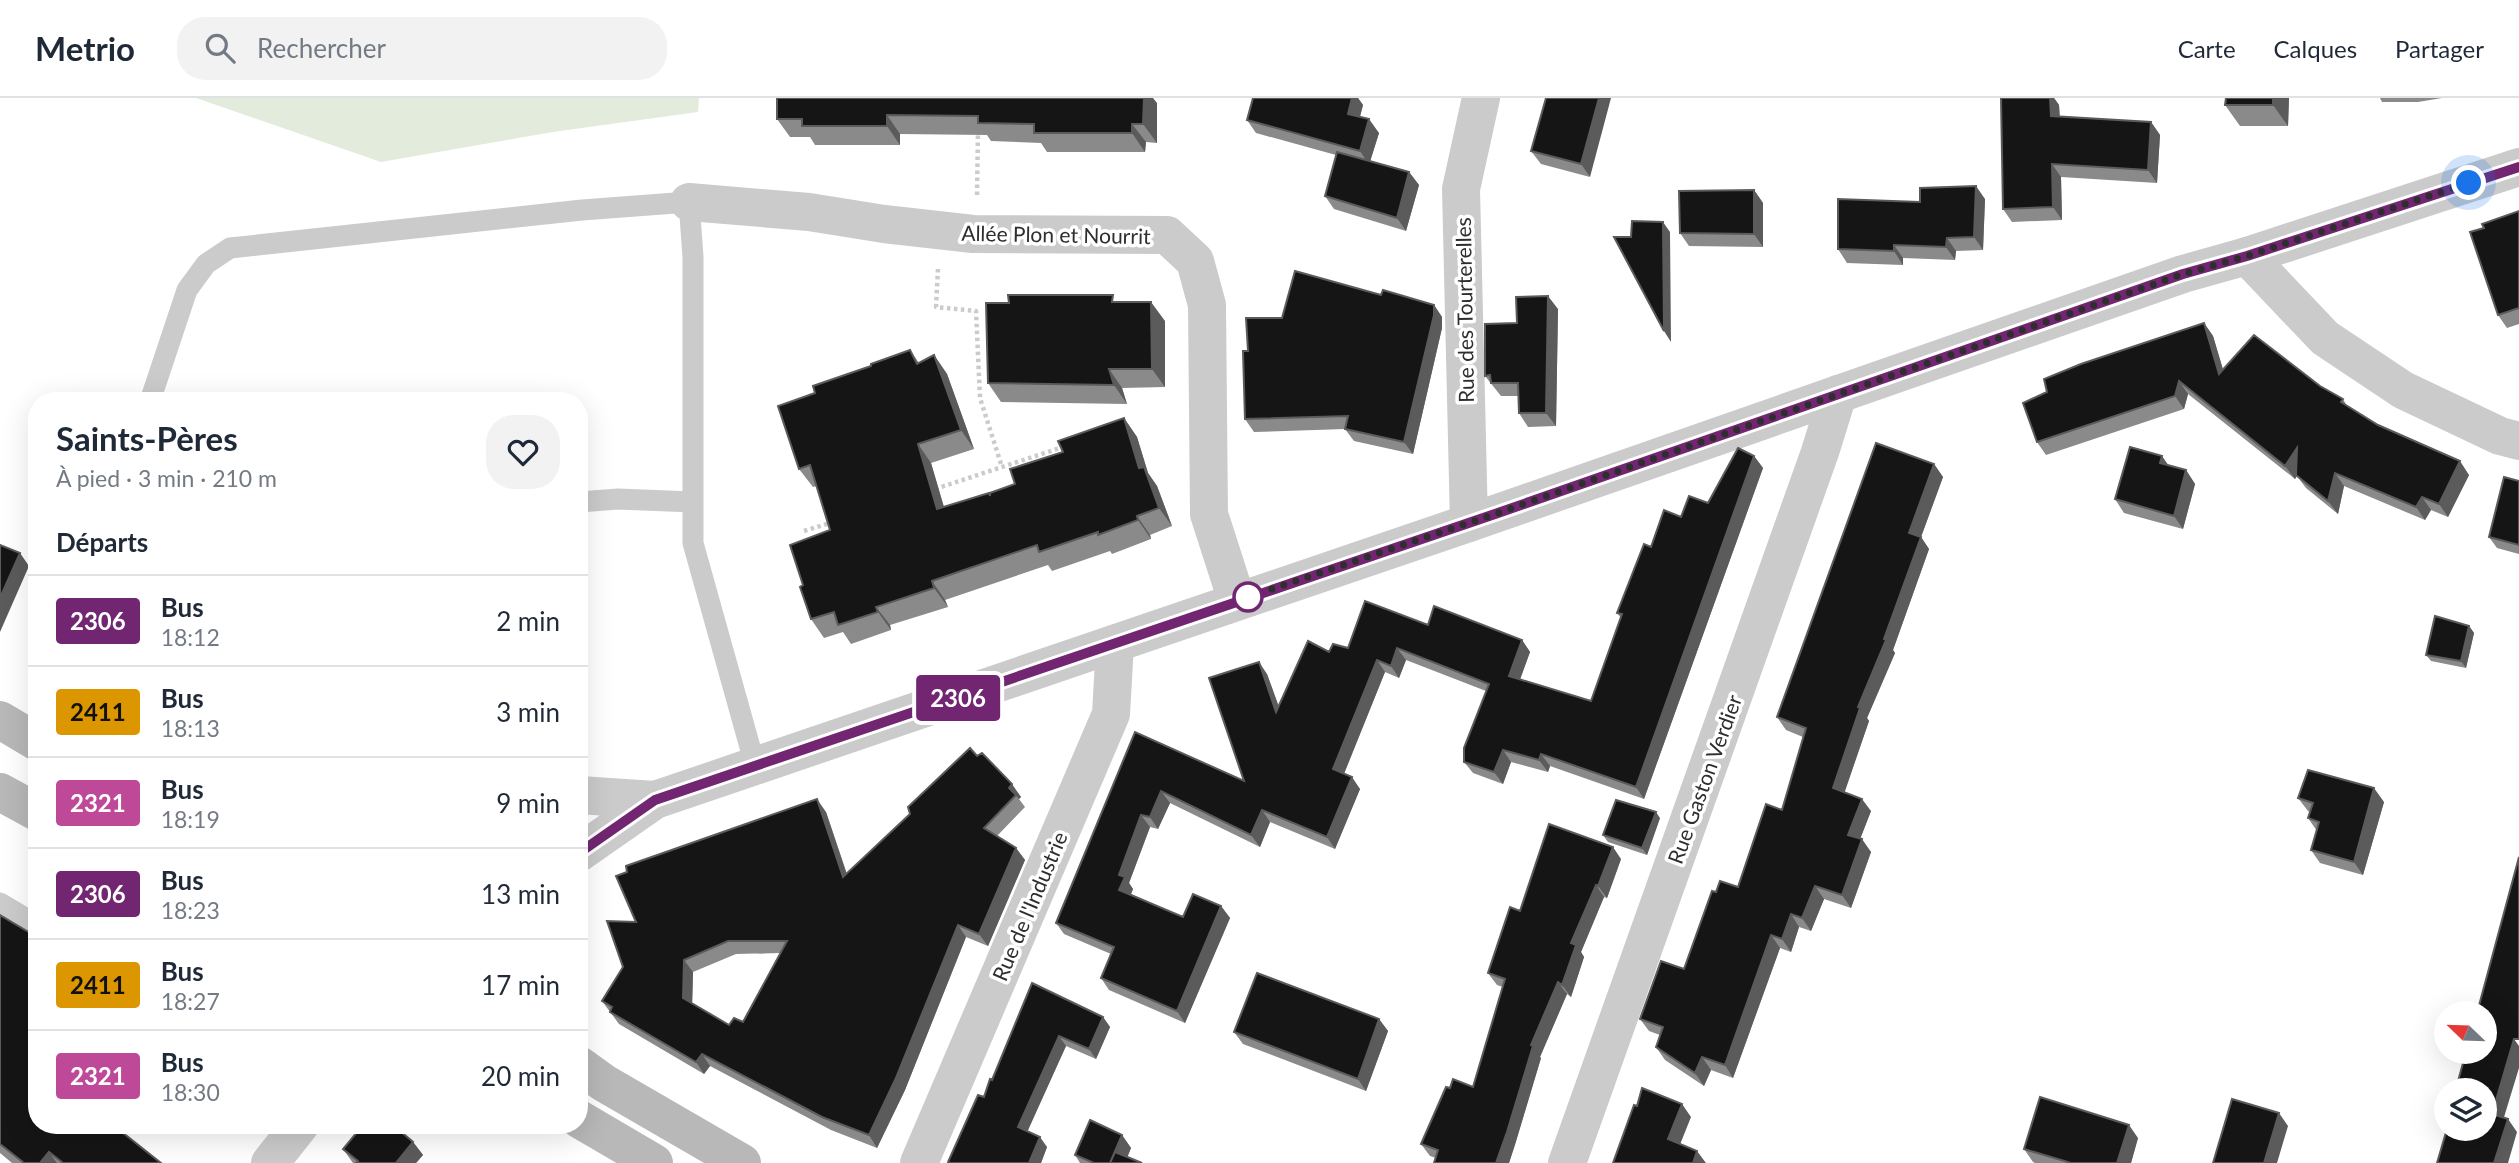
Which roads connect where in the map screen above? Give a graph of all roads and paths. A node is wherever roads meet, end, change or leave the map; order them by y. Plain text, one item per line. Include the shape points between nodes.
1 (1481, 98) edge
2 (978, 123) edge
3 (2519, 167) edge
4 (690, 202) junction
5 (973, 234) junction
6 (2247, 256) junction
7 (938, 265) dead end
8 (153, 392) edge
9 (1838, 394) junction
10 (2519, 441) edge
11 (1077, 443) edge
12 (1002, 467) junction
13 (923, 493) edge
14 (588, 501) edge
15 (693, 502) junction
16 (843, 518) edge
17 (1469, 523) junction
18 (804, 531) dead end
19 (1237, 601) junction
20 (1115, 644) junction
21 (0, 720) edge
22 (28, 737) edge
23 (755, 765) junction
24 (0, 792) edge
25 (588, 795) edge
26 (655, 800) junction
27 (28, 807) edge
28 (588, 847) edge
29 (0, 903) edge
30 (28, 920) edge
31 (588, 1071) edge
32 (588, 1124) edge
33 (293, 1134) edge
34 (270, 1163) edge
35 (654, 1163) edge
36 (742, 1163) edge
37 (919, 1163) edge
38 (1567, 1163) edge

1 - 17 street, Rue des Tourterelles via 1461,189
2 - 5 path
3 - 6 street
4 - 5 street, Allée Plon et Nourrit
4 - 8 lane via 230,248 206,264 187,290
4 - 15 lane
5 - 19 street, Allée Plon et Nourrit via 1167,235 1195,261 1207,305 1209,514
6 - 9 street
6 - 10 street via 2325,338 2403,390
7 - 12 path via 936,307 976,311 980,398
9 - 17 street
9 - 38 street, Rue Gaston Verdier
11 - 12 path
12 - 13 path
14 - 15 lane
15 - 23 lane via 694,543
16 - 18 path
17 - 19 street
19 - 20 street
20 - 23 street
20 - 37 street, Rue de l'Industrie via 1111,714
21 - 22 main road
23 - 26 street
24 - 27 main road
25 - 26 street
26 - 28 street
29 - 30 lane
31 - 36 main road
32 - 35 main road
33 - 34 street

